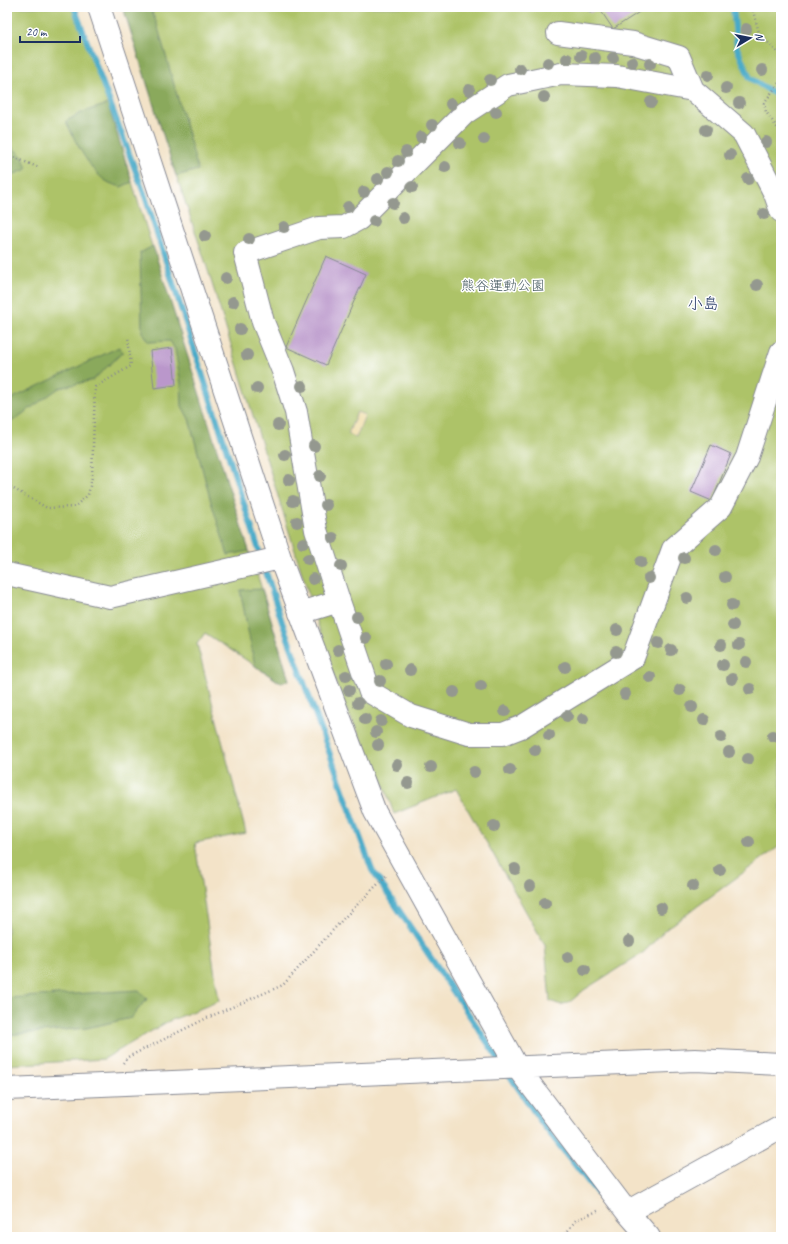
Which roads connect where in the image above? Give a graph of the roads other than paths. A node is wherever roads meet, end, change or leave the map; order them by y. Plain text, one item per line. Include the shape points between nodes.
1 (99, 7) edge
2 (558, 33) dead end
3 (693, 90) junction
4 (781, 211) edge
5 (781, 352) edge
6 (278, 559) junction
7 (7, 574) edge
8 (339, 601) junction
9 (300, 613) junction
10 (781, 1064) edge
11 (517, 1067) junction
12 (7, 1089) edge
13 (781, 1127) edge
14 (623, 1207) junction
15 (649, 1237) edge

1 - 6 street
2 - 3 street via 632,43 679,58
3 - 4 street via 744,134
3 - 8 street via 617,76 561,74 508,86 465,112 359,219 344,227 319,228 245,253 263,322 296,412 316,530
5 - 8 street via 747,457 721,507 673,549 633,658 521,727 503,734 469,734 410,716 370,692
6 - 7 street via 110,597
6 - 9 street
8 - 9 street
9 - 11 street via 375,812
10 - 11 street via 696,1060
11 - 12 street
11 - 14 street
13 - 14 street
14 - 15 street

